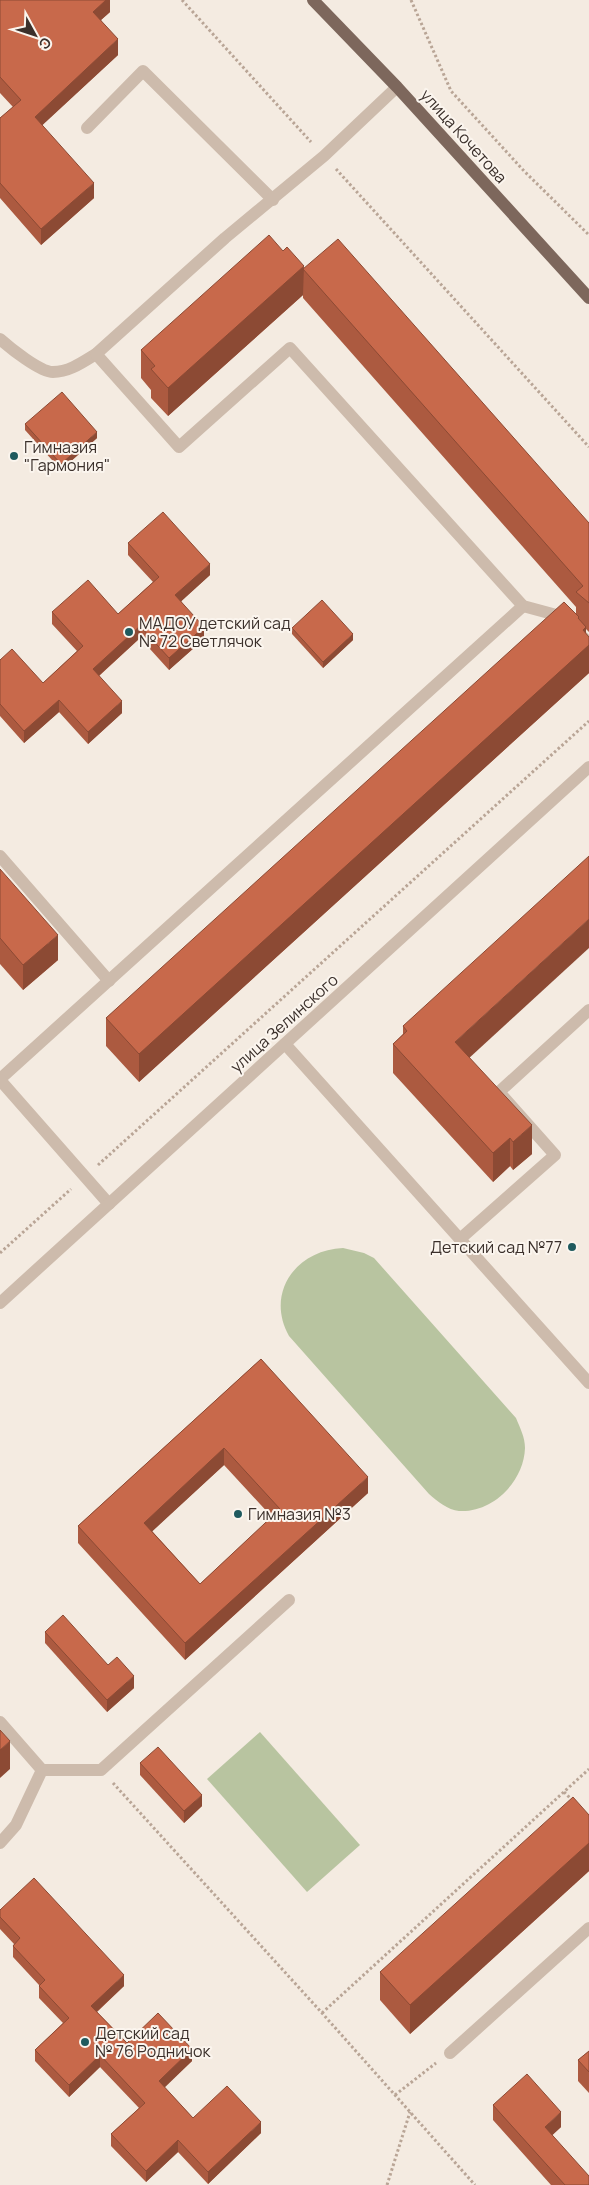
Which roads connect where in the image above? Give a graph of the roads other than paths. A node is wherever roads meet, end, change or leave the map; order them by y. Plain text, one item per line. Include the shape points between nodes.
1 (313, 0) edge
2 (397, 87) junction
3 (87, 128) dead end
4 (273, 200) junction
5 (589, 298) edge
6 (0, 339) edge
7 (96, 354) junction
8 (523, 606) junction
9 (589, 643) edge
10 (589, 767) edge
11 (0, 856) edge
12 (109, 981) junction
13 (589, 1010) edge
14 (285, 1044) junction
15 (0, 1079) edge
16 (109, 1204) junction
17 (460, 1239) junction
18 (0, 1303) edge
19 (589, 1383) edge
20 (289, 1600) dead end
21 (0, 1722) edge
22 (42, 1770) junction
23 (0, 1843) edge
24 (589, 1928) edge
25 (450, 2053) road end

1 - 2 main road, улица Кочетова
2 - 4 street
2 - 5 main road, улица Кочетова
3 - 4 street via 143,71
4 - 7 street via 224,238
6 - 7 street via 27,361 52,372 76,367
7 - 8 street via 179,447 290,348
8 - 9 street via 560,616
8 - 12 street
10 - 14 street, улица Зелинского
11 - 12 street
12 - 15 street
13 - 17 street via 499,1092 555,1155
14 - 16 street, улица Зелинского
14 - 17 street
15 - 16 street
16 - 18 street, улица Зелинского
17 - 19 street
20 - 22 street via 101,1770
21 - 22 street
22 - 23 street via 16,1825
24 - 25 street

